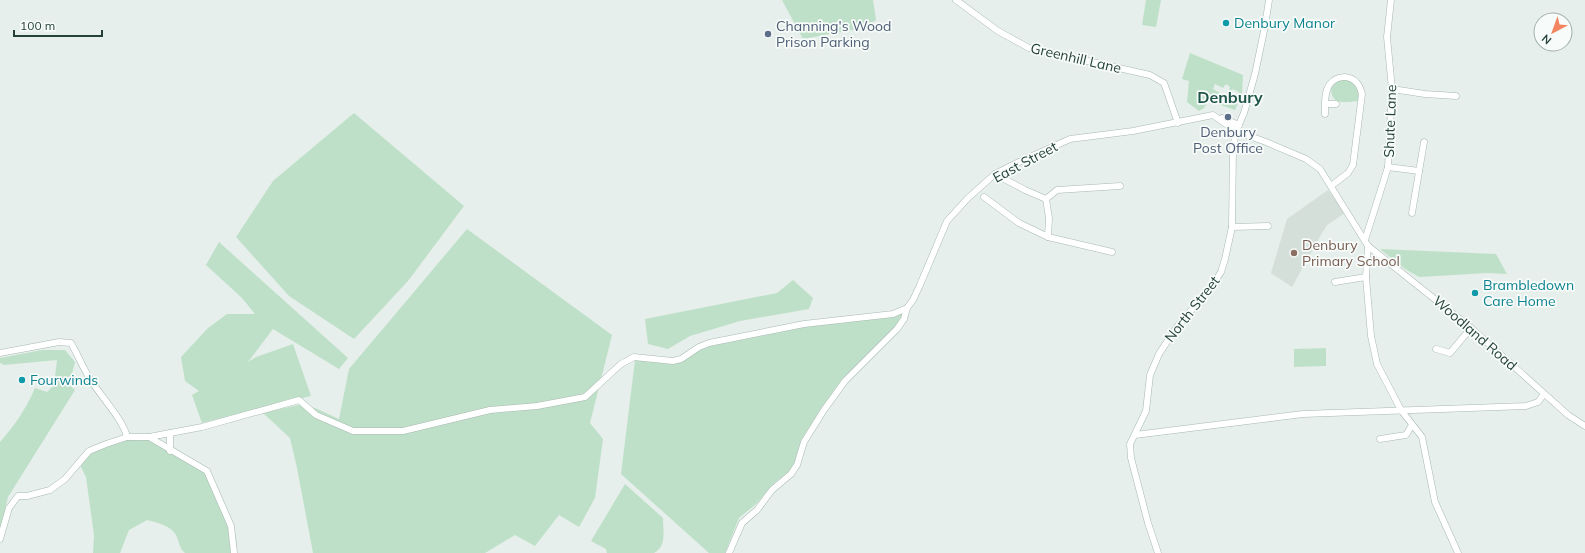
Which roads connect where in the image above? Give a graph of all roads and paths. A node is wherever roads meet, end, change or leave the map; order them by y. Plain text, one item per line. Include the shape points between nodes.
1 (956, 0) edge
2 (1269, 0) edge
3 (1391, 0) edge
4 (1392, 88) junction
5 (1456, 96) dead end
6 (1326, 104) junction
7 (1336, 104) dead end
8 (1324, 114) dead end
9 (1213, 115) junction
10 (1178, 123) junction
11 (1239, 124) junction
12 (1236, 131) junction
13 (1424, 142) dead end
14 (1388, 167) junction
15 (1419, 170) junction
16 (995, 174) junction
17 (1120, 186) dead end
18 (1331, 186) junction
19 (984, 197) dead end
20 (1046, 199) junction
21 (1412, 213) dead end
22 (1268, 226) dead end
23 (1232, 227) junction
24 (1048, 237) junction
25 (1365, 240) junction
26 (1368, 246) junction
27 (1112, 252) dead end
28 (1366, 277) junction
29 (1335, 282) dead end
30 (907, 308) junction
31 (1471, 328) junction
32 (1436, 349) dead end
33 (0, 353) edge
34 (1544, 394) junction
35 (1401, 410) junction
36 (1412, 425) junction
37 (1585, 426) edge
38 (170, 433) junction
39 (1135, 436) junction
40 (127, 437) junction
41 (149, 437) junction
42 (1380, 439) dead end
43 (170, 451) junction
44 (0, 539) edge
45 (234, 553) edge
46 (729, 553) edge
47 (1158, 553) edge
48 (1458, 553) edge

1 - 10 street, Greenhill Lane via 998,31 1029,48 1150,75 1164,83
2 - 11 street, North Street via 1255,74
3 - 4 street, Shute Lane via 1387,37
4 - 5 street
4 - 14 street, Shute Lane
6 - 7 street
6 - 8 street
6 - 18 street via 1326,93 1330,84 1337,78 1348,77 1358,83 1362,94 1352,165 1348,173
9 - 10 street, East Street
9 - 11 street
9 - 12 street
10 - 16 street, East Street via 1070,139
11 - 12 street, North Street
12 - 18 street, Woodland Road via 1306,159 1320,169
12 - 23 street, North Street via 1233,149
13 - 15 street
14 - 15 street
14 - 25 street, Shute Lane
15 - 21 street
16 - 20 street
16 - 30 street, East Street via 947,221 920,285
17 - 20 street via 1057,190
18 - 25 street, Woodland Road
19 - 24 street via 1019,223
20 - 24 street
22 - 23 street
23 - 39 street, North Street via 1221,272 1176,328 1159,354 1150,375 1146,411
24 - 27 street
25 - 26 street, Woodland Road
26 - 28 street
26 - 31 street, Woodland Road
28 - 29 street
28 - 35 street via 1371,336 1377,364
30 - 38 street via 892,314 804,324 709,343 673,361 634,358 621,364 585,397 537,406 490,410 403,431 353,431 316,415 299,400 202,427
30 - 46 street, East Street via 897,330 845,381 804,442 797,465 791,474 772,490 757,510 742,523
31 - 32 street via 1450,353
31 - 34 street, Woodland Road
33 - 40 street via 59,342 71,343 90,379 118,419
34 - 35 street via 1538,402 1526,406
34 - 37 street, Woodland Road
35 - 36 street
35 - 39 street via 1304,414
36 - 42 street via 1406,435
36 - 48 street via 1422,437 1435,502
38 - 41 street
38 - 43 street
39 - 47 street, North Street via 1130,444 1131,458
40 - 41 street
40 - 44 street via 89,451 65,479 50,490 18,496 9,508
41 - 43 street
43 - 45 street via 206,471 231,526

